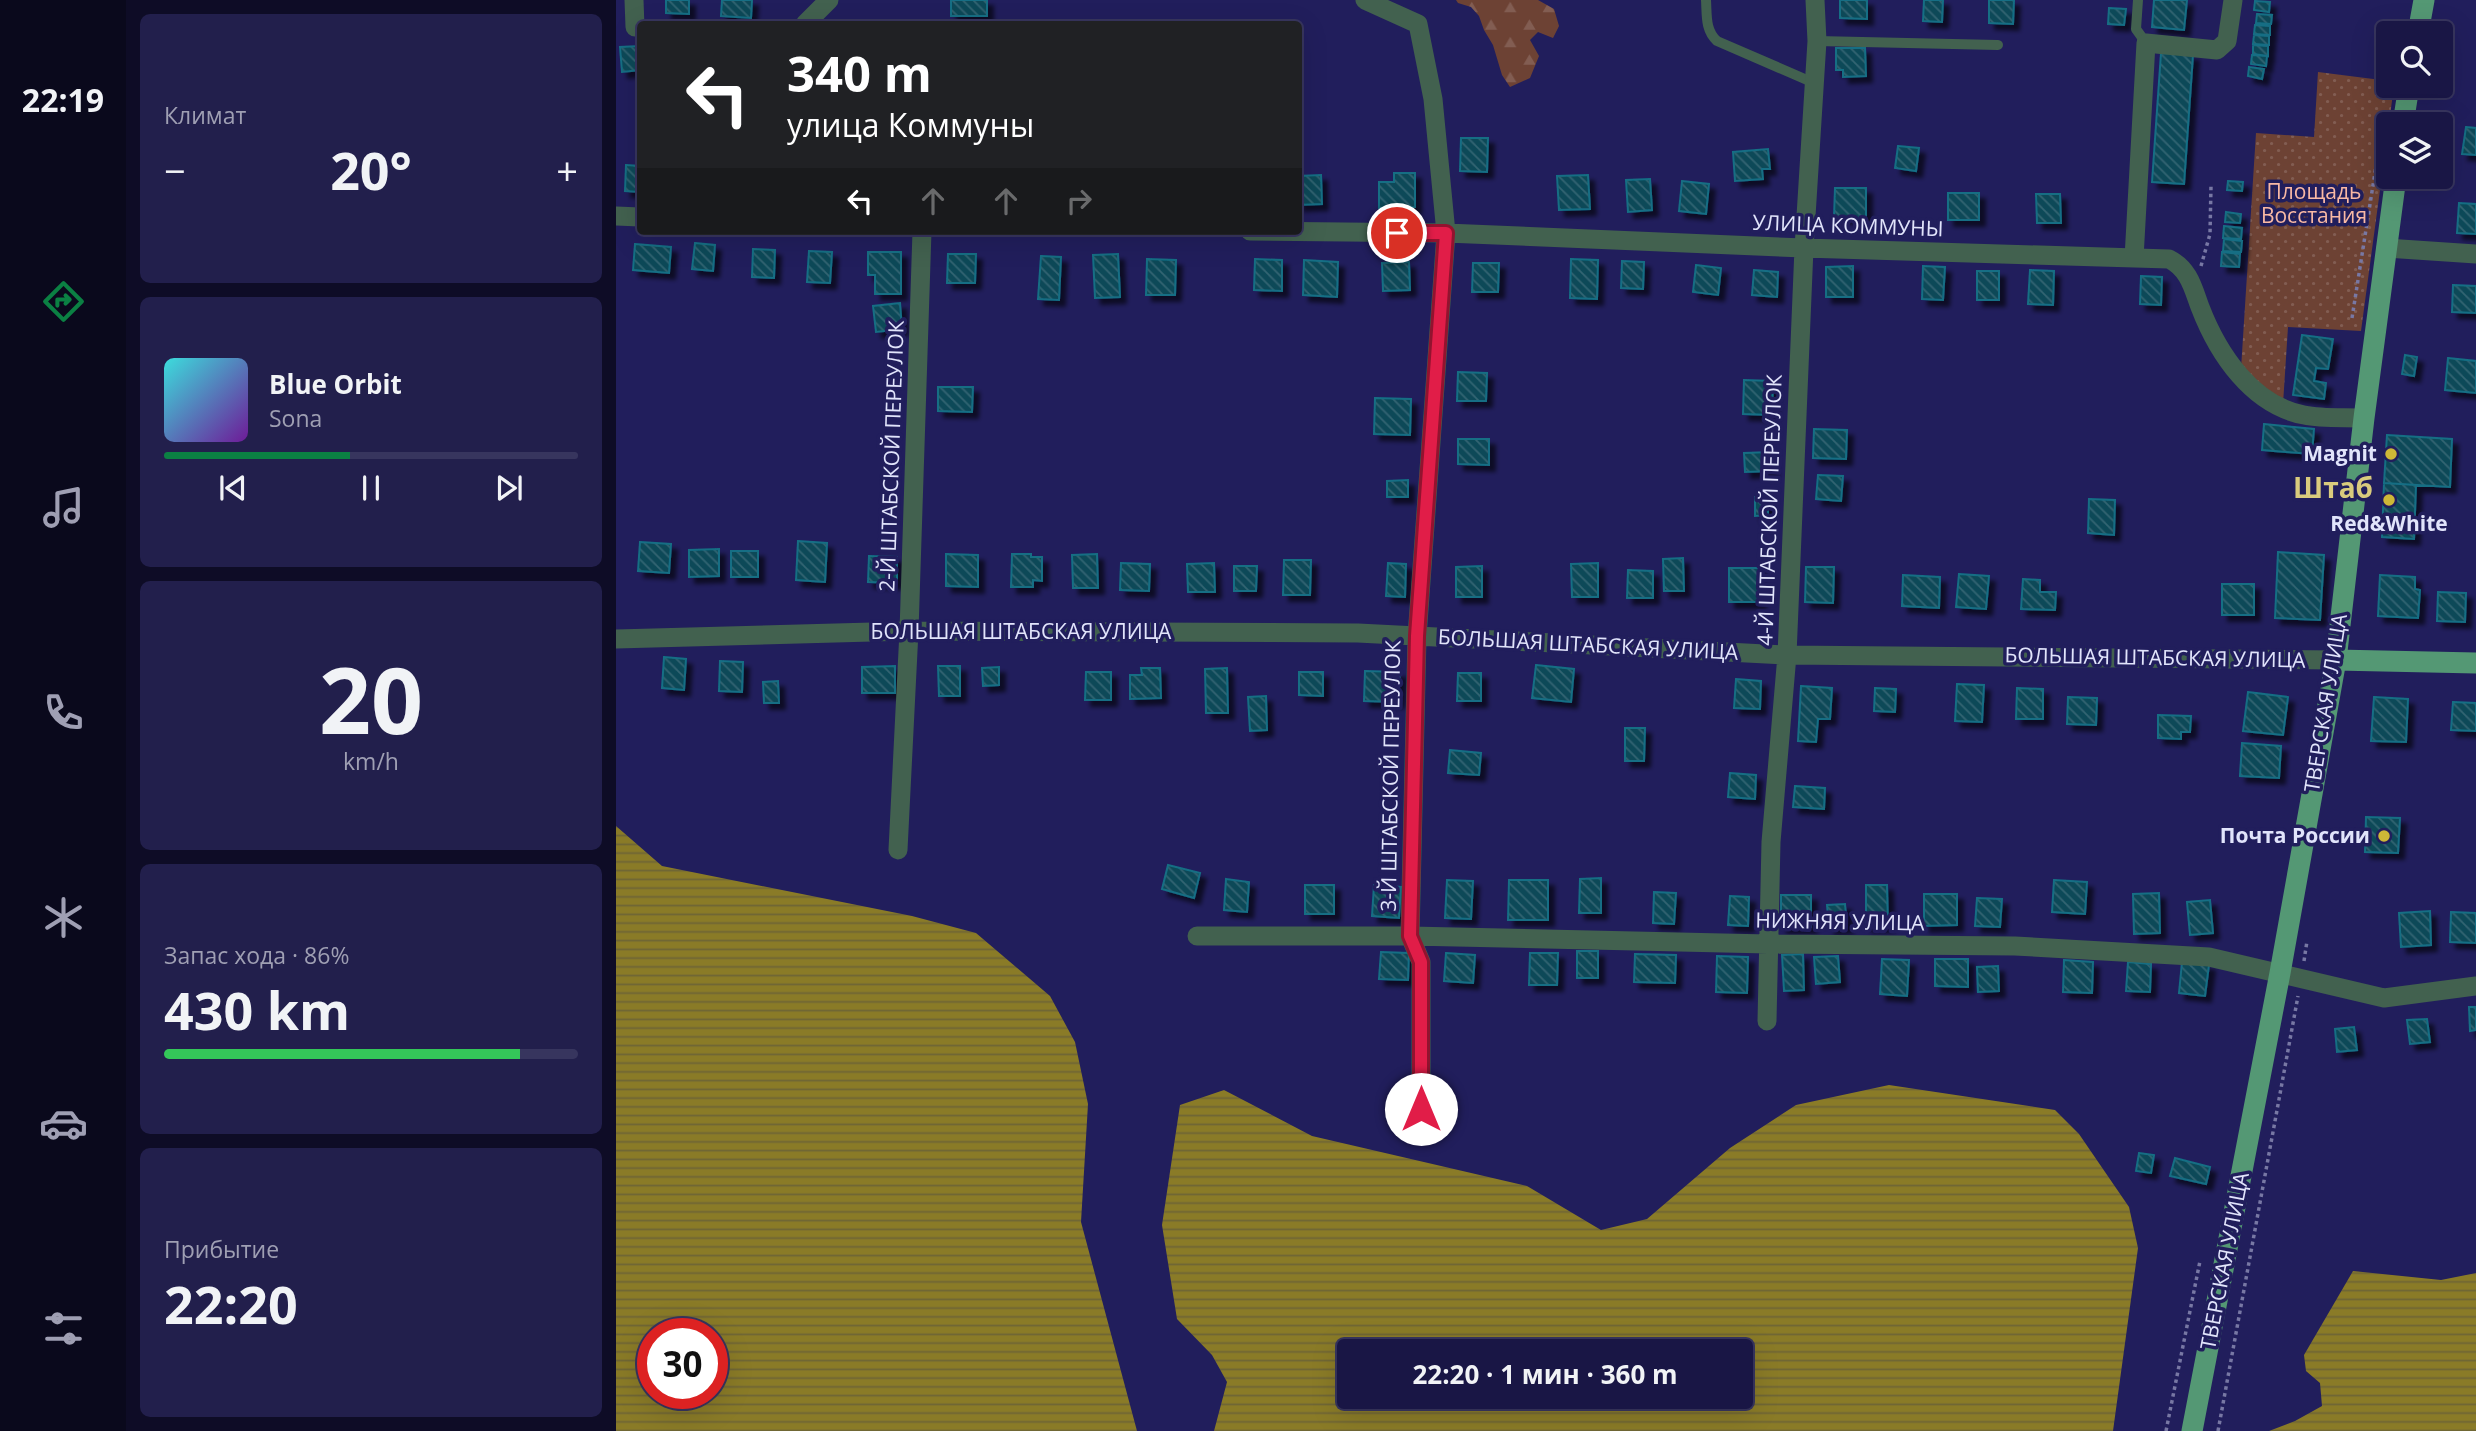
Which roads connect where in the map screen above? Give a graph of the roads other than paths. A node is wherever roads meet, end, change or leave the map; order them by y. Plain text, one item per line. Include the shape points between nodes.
1 (634, 0) edge
2 (829, 0) edge
3 (1365, 0) edge
4 (1706, 0) edge
5 (1815, 0) edge
6 (2138, 0) edge
7 (2233, 0) edge
8 (2424, 0) edge
9 (808, 21) edge
10 (2420, 21) edge
11 (630, 27) edge
12 (1817, 41) junction
13 (2146, 43) junction
14 (1998, 45) dead end
15 (1815, 84) junction
16 (2394, 189) edge
17 (616, 216) edge
18 (637, 217) edge
19 (1302, 232) edge
20 (1446, 233) junction
21 (922, 235) edge
22 (1804, 248) junction
23 (2386, 248) junction
24 (2476, 254) edge
25 (2134, 258) junction
26 (2364, 418) junction
27 (909, 631) junction
28 (1417, 636) junction
29 (616, 639) edge
30 (1787, 654) junction
31 (2336, 660) junction
32 (2476, 663) edge
33 (898, 850) dead end
34 (1197, 936) dead end
35 (1410, 936) junction
36 (1768, 944) junction
37 (2280, 973) junction
38 (2476, 986) edge
39 (1768, 1021) dead end
40 (1421, 1109) dead end
41 (2192, 1431) edge

1 - 11 street
2 - 9 street
3 - 20 street, 3-Й ШТАБСКОЙ ПЕРЕУЛОК via 1418,24 1433,99
4 - 15 lane via 1707,26 1717,41
5 - 12 street, 4-Й ШТАБСКОЙ ПЕРЕУЛОК
6 - 13 lane via 2136,29
7 - 13 street via 2227,41 2217,50
8 - 10 main road
12 - 14 lane
12 - 15 street, 4-Й ШТАБСКОЙ ПЕРЕУЛОК
13 - 25 street
15 - 22 street, 4-Й ШТАБСКОЙ ПЕРЕУЛОК
16 - 23 main road, ТВЕРСКАЯ УЛИЦА
17 - 18 street
19 - 20 street, УЛИЦА КОММУНЫ
20 - 22 street, УЛИЦА КОММУНЫ
20 - 28 street, 3-Й ШТАБСКОЙ ПЕРЕУЛОК
21 - 27 street, 2-Й ШТАБСКОЙ ПЕРЕУЛОК
22 - 25 street, УЛИЦА КОММУНЫ
22 - 30 street, 4-Й ШТАБСКОЙ ПЕРЕУЛОК
23 - 24 street
23 - 26 main road, ТВЕРСКАЯ УЛИЦА
25 - 26 street, УЛИЦА КОММУНЫ via 2169,259 2179,264 2223,354 2256,392 2277,407 2306,416
26 - 31 main road, ТВЕРСКАЯ УЛИЦА
27 - 28 street, БОЛЬШАЯ ШТАБСКАЯ УЛИЦА
27 - 29 street, БОЛЬШАЯ ШТАБСКАЯ УЛИЦА
27 - 33 street, 2-Й ШТАБСКОЙ ПЕРЕУЛОК
28 - 30 street, БОЛЬШАЯ ШТАБСКАЯ УЛИЦА
28 - 35 street, 3-Й ШТАБСКОЙ ПЕРЕУЛОК
30 - 31 street, БОЛЬШАЯ ШТАБСКАЯ УЛИЦА
30 - 36 street, 4-Й ШТАБСКОЙ ПЕРЕУЛОК via 1771,842
31 - 32 main road, БОЛЬШАЯ ШТАБСКАЯ УЛИЦА
31 - 37 main road, ТВЕРСКАЯ УЛИЦА
34 - 35 street, НИЖНЯЯ УЛИЦА
35 - 36 street, НИЖНЯЯ УЛИЦА
35 - 40 street, 3-Й ШТАБСКОЙ ПЕРЕУЛОК via 1421,962
36 - 37 street, НИЖНЯЯ УЛИЦА via 2056,948 2209,957
36 - 39 street, 4-Й ШТАБСКОЙ ПЕРЕУЛОК
37 - 38 street, НИЖНЯЯ УЛИЦА via 2384,999
37 - 41 main road, ТВЕРСКАЯ УЛИЦА

